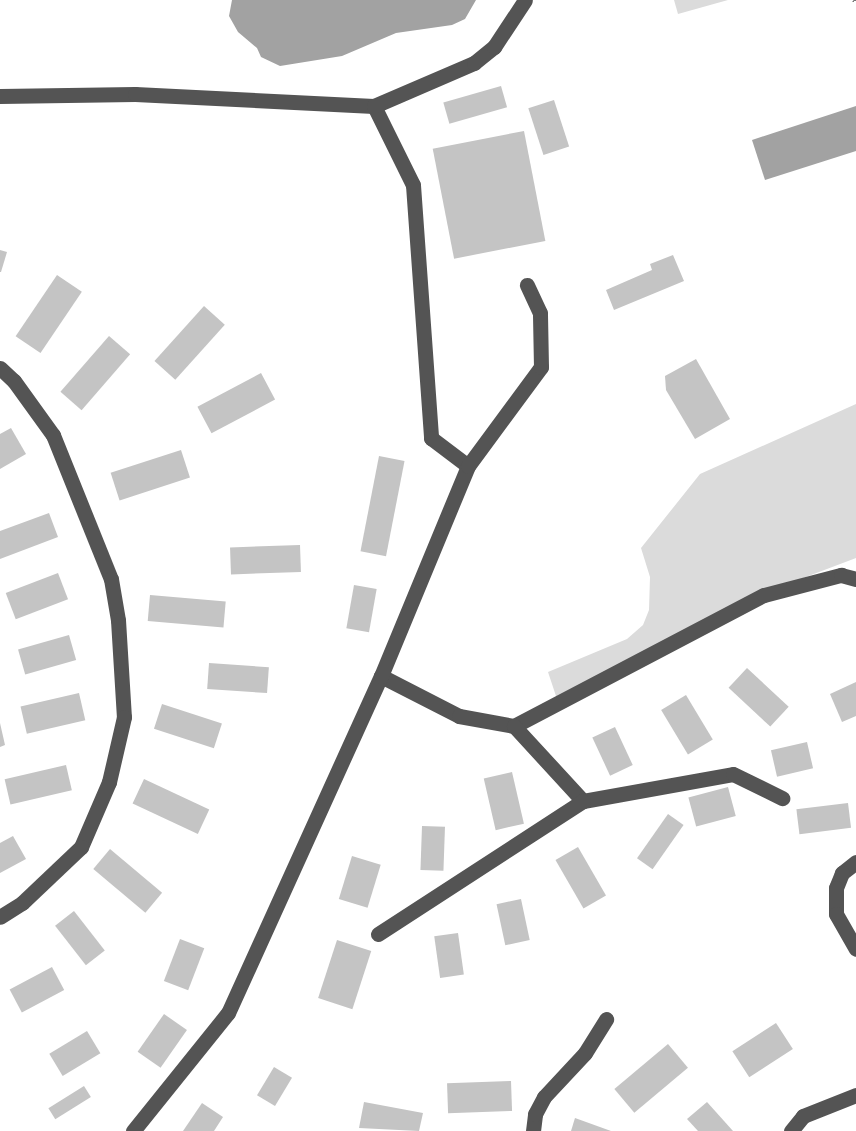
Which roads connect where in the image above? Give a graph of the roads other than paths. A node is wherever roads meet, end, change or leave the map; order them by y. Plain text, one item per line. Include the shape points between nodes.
1 (525, 0) edge
2 (0, 96) edge
3 (374, 106) junction
4 (527, 285) dead end
5 (0, 368) edge
6 (468, 465) junction
7 (856, 579) edge
8 (381, 676) junction
9 (514, 726) junction
10 (782, 798) dead end
11 (583, 801) junction
12 (856, 862) edge
13 (0, 917) edge
14 (378, 934) dead end
15 (856, 949) edge
16 (606, 1018) dead end
17 (856, 1095) edge
18 (133, 1131) edge
19 (533, 1131) edge
20 (791, 1131) edge

1 - 3 lane via 494,46 474,63
2 - 3 lane via 135,94
3 - 6 lane via 413,185 431,438
4 - 6 lane via 540,313 541,367
5 - 13 lane via 53,435 111,579 124,717 109,782 81,847 22,903
6 - 8 lane
7 - 9 lane via 842,575 764,595
8 - 9 lane via 459,716
8 - 18 lane via 228,1013
9 - 11 lane
10 - 11 lane via 733,774
11 - 14 lane
12 - 15 lane via 842,873 836,888 836,914
16 - 19 lane via 585,1053 544,1097 535,1114
17 - 20 lane via 803,1116

